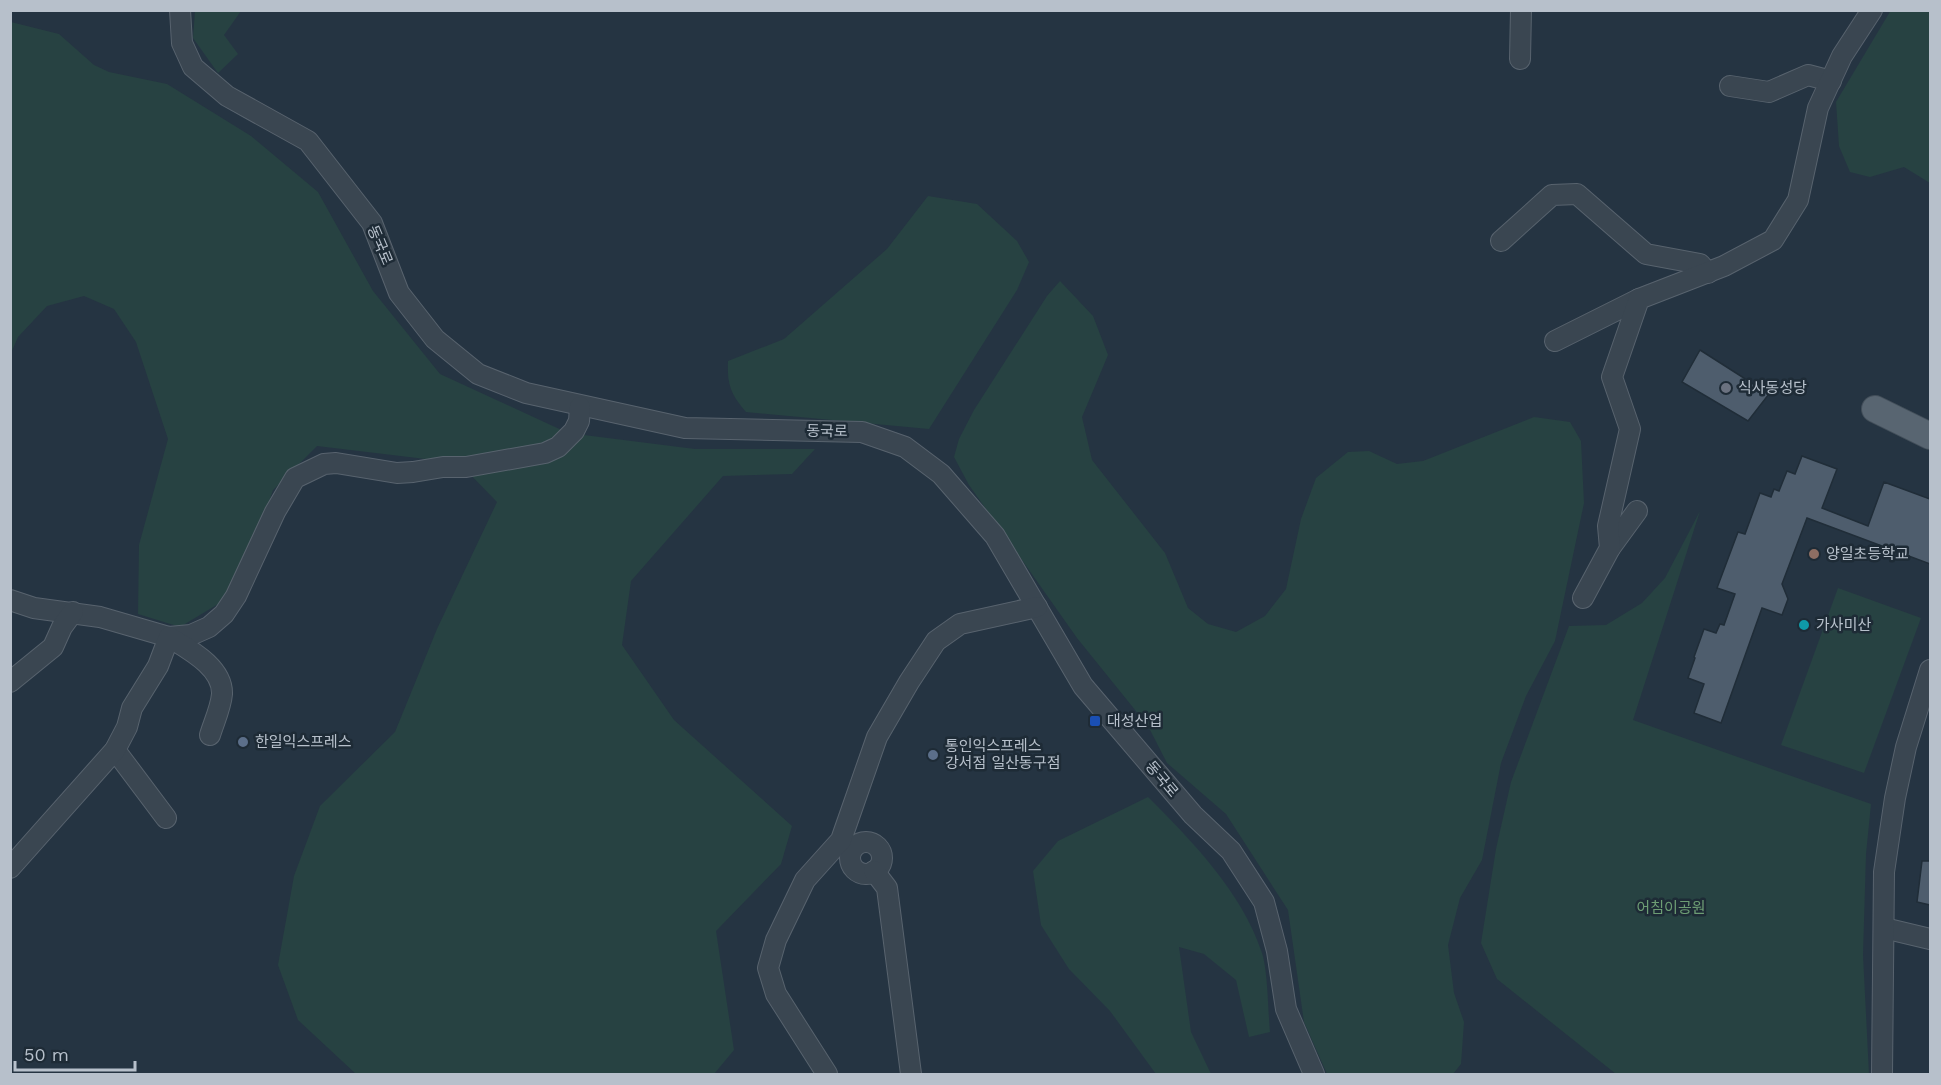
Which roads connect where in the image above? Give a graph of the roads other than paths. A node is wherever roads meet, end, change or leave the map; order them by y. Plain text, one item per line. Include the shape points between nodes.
1 (180, 10) edge
2 (1521, 10) edge
3 (1872, 10) edge
4 (1520, 59) dead end
5 (1831, 81) junction
6 (1730, 86) dead end
7 (1501, 241) dead end
8 (1708, 273) junction
9 (1639, 299) junction
10 (1555, 341) dead end
11 (580, 407) junction
12 (1875, 410) dead end
13 (1930, 436) edge
14 (1637, 511) dead end
15 (1610, 548) junction
16 (1583, 598) dead end
17 (10, 600) edge
18 (1037, 607) junction
19 (73, 612) junction
20 (169, 637) junction
21 (1930, 670) edge
22 (10, 682) edge
23 (210, 735) dead end
24 (115, 750) junction
25 (166, 818) dead end
26 (847, 844) junction
27 (10, 868) edge
28 (1884, 928) junction
29 (1930, 939) edge
30 (827, 1074) edge
31 (910, 1074) edge
32 (1314, 1074) edge
33 (1882, 1074) edge

1 - 11 street, 동국로 via 182,43 193,67 228,96 308,141 372,223 399,293 435,339 478,374 526,393
2 - 4 street
3 - 5 street
5 - 6 street via 1808,75 1769,92
5 - 8 street via 1818,108 1798,200 1773,240
7 - 8 street via 1552,195 1577,194 1646,254 1700,264
8 - 9 street
9 - 10 street
9 - 15 street via 1612,377 1630,429 1608,526
11 - 18 street, 동국로 via 685,428 862,432 904,447 941,474 995,536
11 - 20 street via 574,431 558,447 545,453 413,472 336,463 309,470 295,478 285,493 224,614 191,635
12 - 13 main road
14 - 15 street
15 - 16 street
17 - 19 street via 34,608
18 - 26 street via 960,624 936,641 877,737
18 - 32 street, 동국로 via 1083,686 1192,815 1231,851 1264,902 1286,1009
19 - 20 street
19 - 22 street via 53,647
20 - 23 street via 196,654 217,675 222,693
20 - 24 street
21 - 28 street via 1895,798 1884,872
24 - 25 street
24 - 27 street
26 - 30 street via 805,880 776,939 768,968 776,994
26 - 31 street via 876,845 881,853 874,871 887,888
28 - 29 street
28 - 33 street

